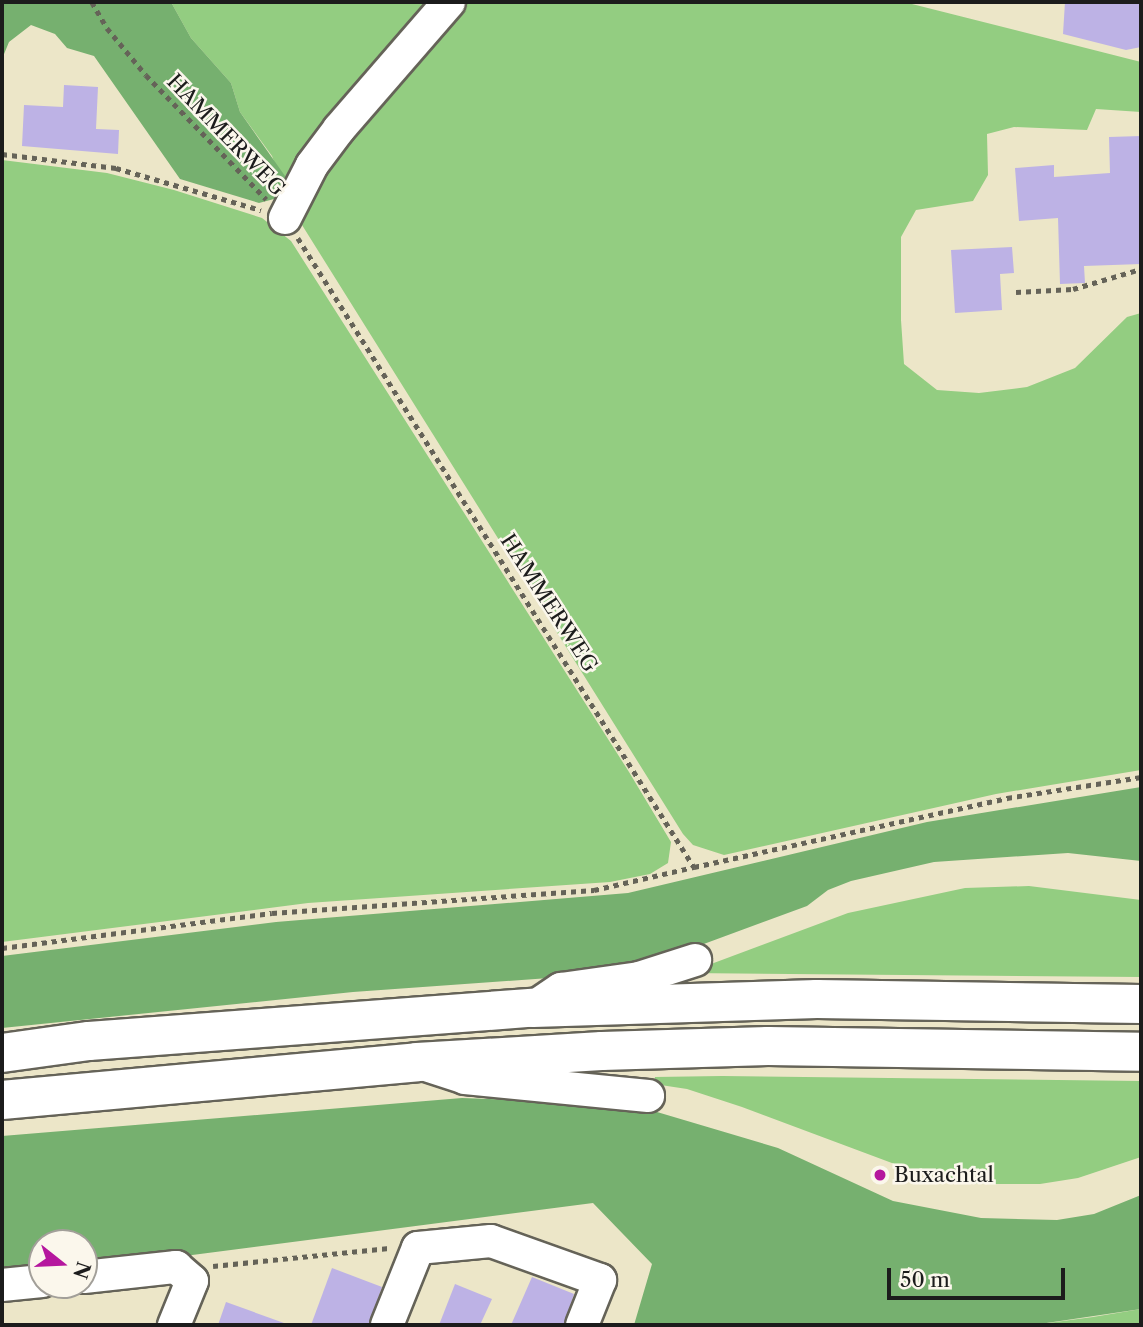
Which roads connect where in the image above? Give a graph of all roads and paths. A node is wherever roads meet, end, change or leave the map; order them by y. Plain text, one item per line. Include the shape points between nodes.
1 (92, 2) edge
2 (449, 2) edge
3 (2, 154) edge
4 (285, 218) junction
5 (1141, 268) edge
6 (1016, 292) dead end
7 (1141, 777) edge
8 (694, 867) junction
9 (2, 948) edge
10 (695, 960) dead end
11 (1141, 1004) edge
12 (533, 1008) junction
13 (1141, 1052) edge
14 (2, 1053) edge
15 (417, 1062) junction
16 (648, 1096) dead end
17 (2, 1100) edge
18 (416, 1253) junction
19 (98, 1275) edge
20 (186, 1275) junction
21 (28, 1282) edge
22 (2, 1285) edge
23 (174, 1325) edge
24 (387, 1325) edge
25 (582, 1325) edge

1 - 4 path, HAMMERWEG via 146,75
2 - 4 street via 312,164
3 - 4 path via 116,169
4 - 8 path, HAMMERWEG
5 - 6 path via 1073,289
7 - 8 path via 1007,798
8 - 9 path via 594,890 272,913
10 - 12 street via 639,978 561,989
11 - 12 highway via 817,999
12 - 14 highway via 89,1041
13 - 15 highway via 768,1046
15 - 16 street via 465,1078
15 - 17 highway
18 - 20 path via 393,1248 211,1267
18 - 24 street
18 - 25 street via 418,1248 491,1241 600,1280
19 - 20 street via 176,1267
20 - 23 street via 192,1281
21 - 22 street

